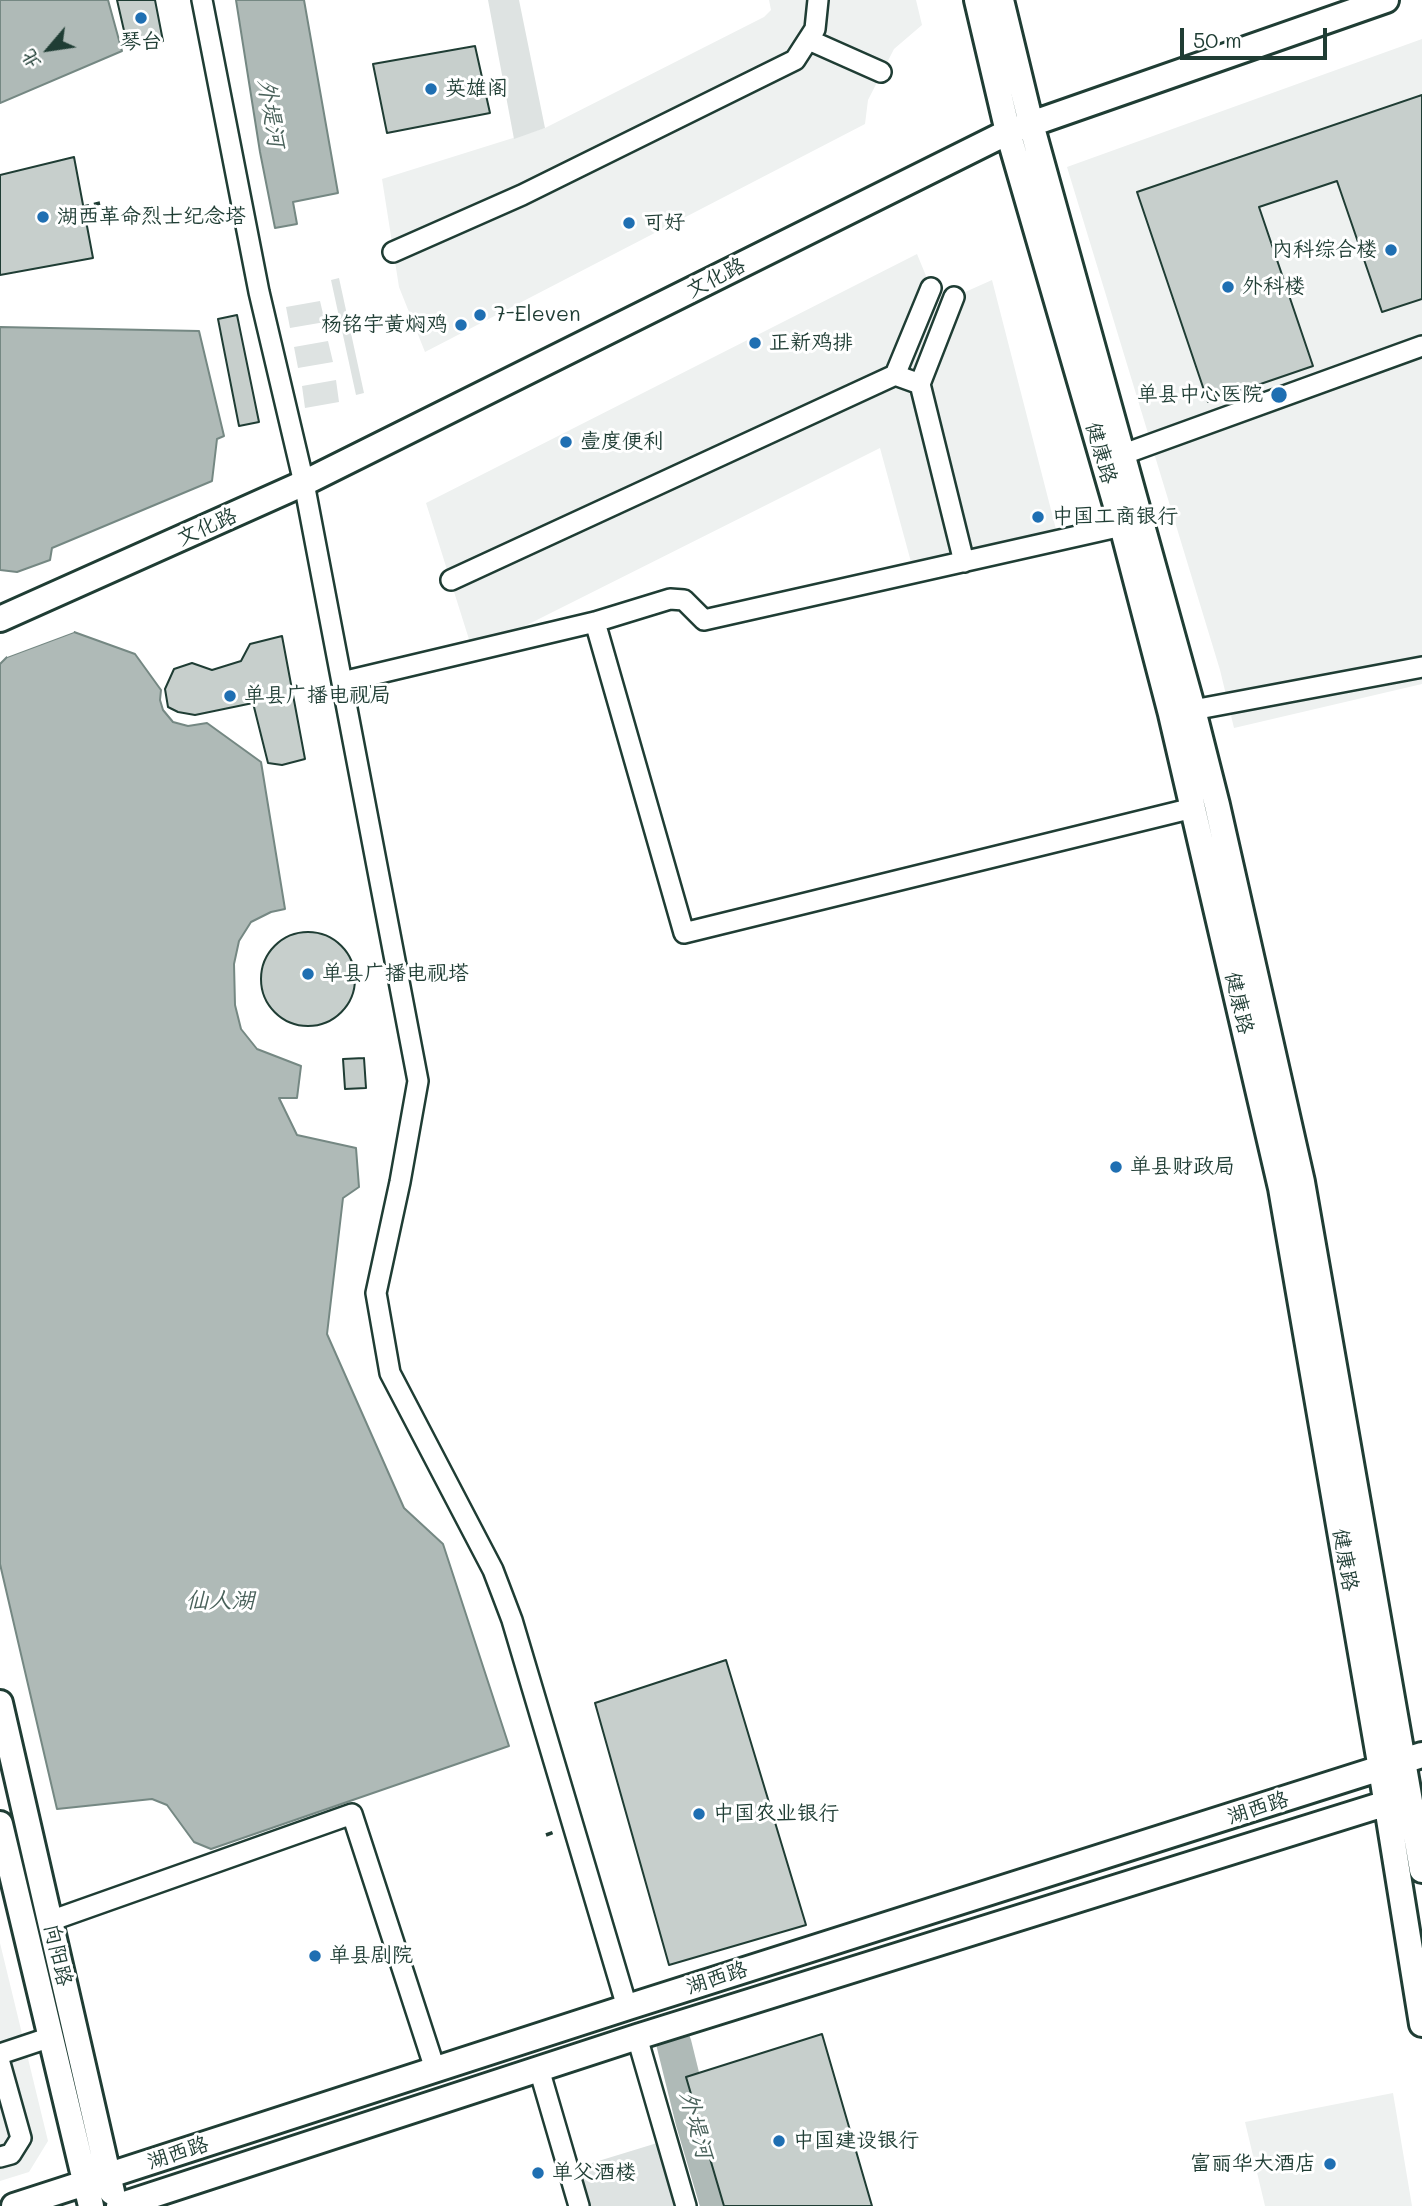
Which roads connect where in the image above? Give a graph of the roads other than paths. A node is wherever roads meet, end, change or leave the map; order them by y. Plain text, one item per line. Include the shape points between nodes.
1 (202, 0) edge
2 (818, 0) edge
3 (977, 0) edge
4 (1001, 0) edge
5 (1386, 0) edge
6 (809, 40) junction
7 (881, 72) dead end
8 (1031, 124) junction
9 (1008, 132) junction
10 (393, 252) dead end
11 (931, 288) dead end
12 (954, 297) dead end
13 (1422, 346) edge
14 (895, 374) junction
15 (920, 384) junction
16 (1124, 454) junction
17 (304, 483) junction
18 (1122, 526) junction
19 (964, 562) junction
20 (451, 579) dead end
21 (0, 619) edge
22 (595, 622) junction
23 (1422, 667) edge
24 (342, 682) junction
25 (1193, 710) junction
26 (1193, 808) junction
27 (0, 1703) edge
28 (1413, 1758) edge
29 (1381, 1769) junction
30 (1416, 1794) edge
31 (1387, 1803) junction
32 (0, 1825) edge
33 (1422, 1870) edge
34 (50, 1922) junction
35 (627, 2007) junction
36 (1422, 2024) edge
37 (51, 2037) junction
38 (637, 2037) junction
39 (0, 2054) edge
40 (0, 2063) edge
41 (435, 2069) junction
42 (539, 2069) junction
43 (0, 2157) edge
44 (95, 2189) edge
45 (14, 2206) edge
46 (117, 2206) edge
47 (579, 2206) edge
48 (686, 2206) edge

1 - 17 street via 259,292
2 - 6 street
3 - 9 main road, 健康路
4 - 8 main road, 健康路
5 - 8 main road, 文化路
6 - 7 street
6 - 10 street via 795,60 522,195
8 - 9 main road, 文化路
8 - 16 main road, 健康路
9 - 17 main road, 文化路
9 - 18 main road, 健康路
11 - 14 street
12 - 15 street
13 - 16 street
14 - 15 street
14 - 20 street
15 - 19 street
16 - 25 main road, 健康路
17 - 21 main road, 文化路
17 - 24 street
18 - 19 street
18 - 26 main road, 健康路
19 - 22 street via 704,620 684,600 670,599
22 - 24 street
22 - 26 street via 684,933
23 - 25 street
24 - 35 street via 418,1081 376,1293 390,1373 494,1570
25 - 28 main road, 健康路 via 1302,1182
26 - 29 main road, 健康路 via 1281,1188
27 - 34 main road, 向阳路
28 - 29 main road, 湖西路
28 - 30 main road, 健康路
29 - 31 main road, 健康路
29 - 35 main road, 湖西路
30 - 31 main road, 湖西路
30 - 33 main road, 健康路
31 - 36 main road, 健康路
31 - 38 main road, 湖西路
32 - 37 main road, 向阳路
34 - 41 street via 352,1814
34 - 44 main road, 向阳路
35 - 41 main road, 湖西路
37 - 39 street
37 - 44 main road, 向阳路
38 - 42 main road, 湖西路
38 - 48 street
40 - 43 street via 21,2138 11,2154
41 - 44 main road, 湖西路
42 - 46 main road, 湖西路
42 - 47 street
44 - 45 main road, 湖西路
44 - 46 main road, 向阳路

